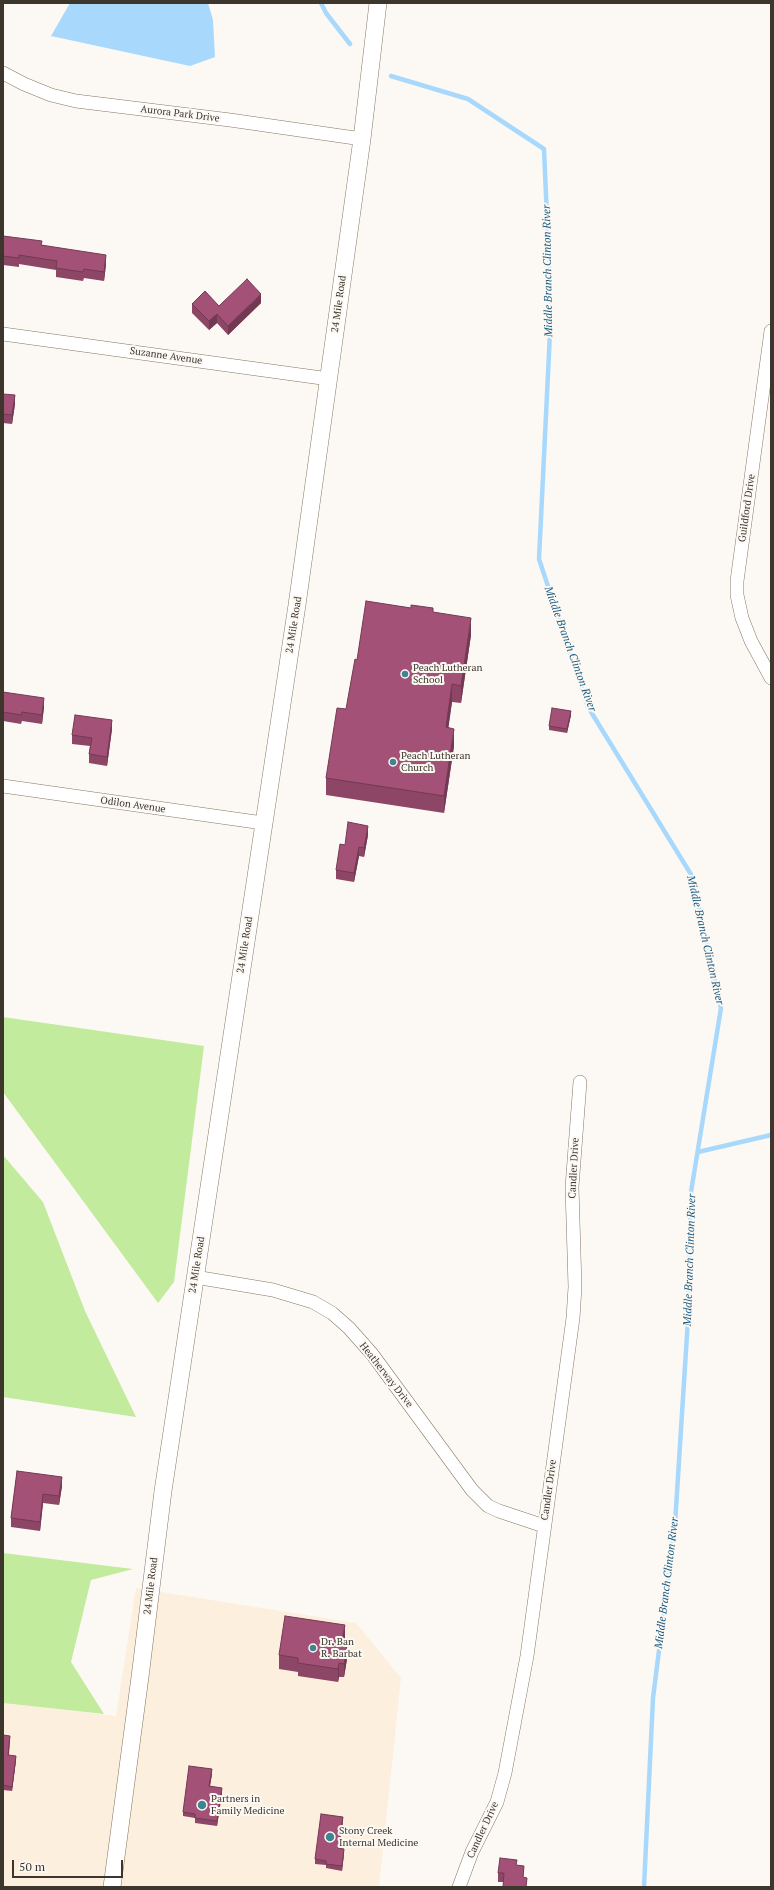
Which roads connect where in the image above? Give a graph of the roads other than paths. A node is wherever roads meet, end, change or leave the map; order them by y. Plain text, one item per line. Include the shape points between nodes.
1 (378, 3) edge
2 (3, 73) edge
3 (362, 139) junction
4 (771, 331) edge
5 (3, 334) edge
6 (329, 379) junction
7 (771, 678) edge
8 (3, 786) edge
9 (263, 823) junction
10 (580, 1082) dead end
11 (195, 1277) junction
12 (544, 1526) junction
13 (112, 1887) edge
14 (459, 1887) edge

1 - 3 street, 24 Mile Road
2 - 3 street, Aurora Park Drive via 51,95 76,101
3 - 6 street, 24 Mile Road
4 - 7 street, Guildford Drive via 737,581 742,618
5 - 6 street, Suzanne Avenue
6 - 9 street, 24 Mile Road
8 - 9 street, Odilon Avenue
9 - 11 street, 24 Mile Road
10 - 12 street, Candler Drive via 572,1187 575,1287 573,1318
11 - 12 street, Heatherway Drive via 273,1290 313,1302 332,1313 372,1354 472,1490 488,1506
11 - 13 street, 24 Mile Road via 163,1491
12 - 14 street, Candler Drive via 527,1656 505,1773 497,1802 472,1852

